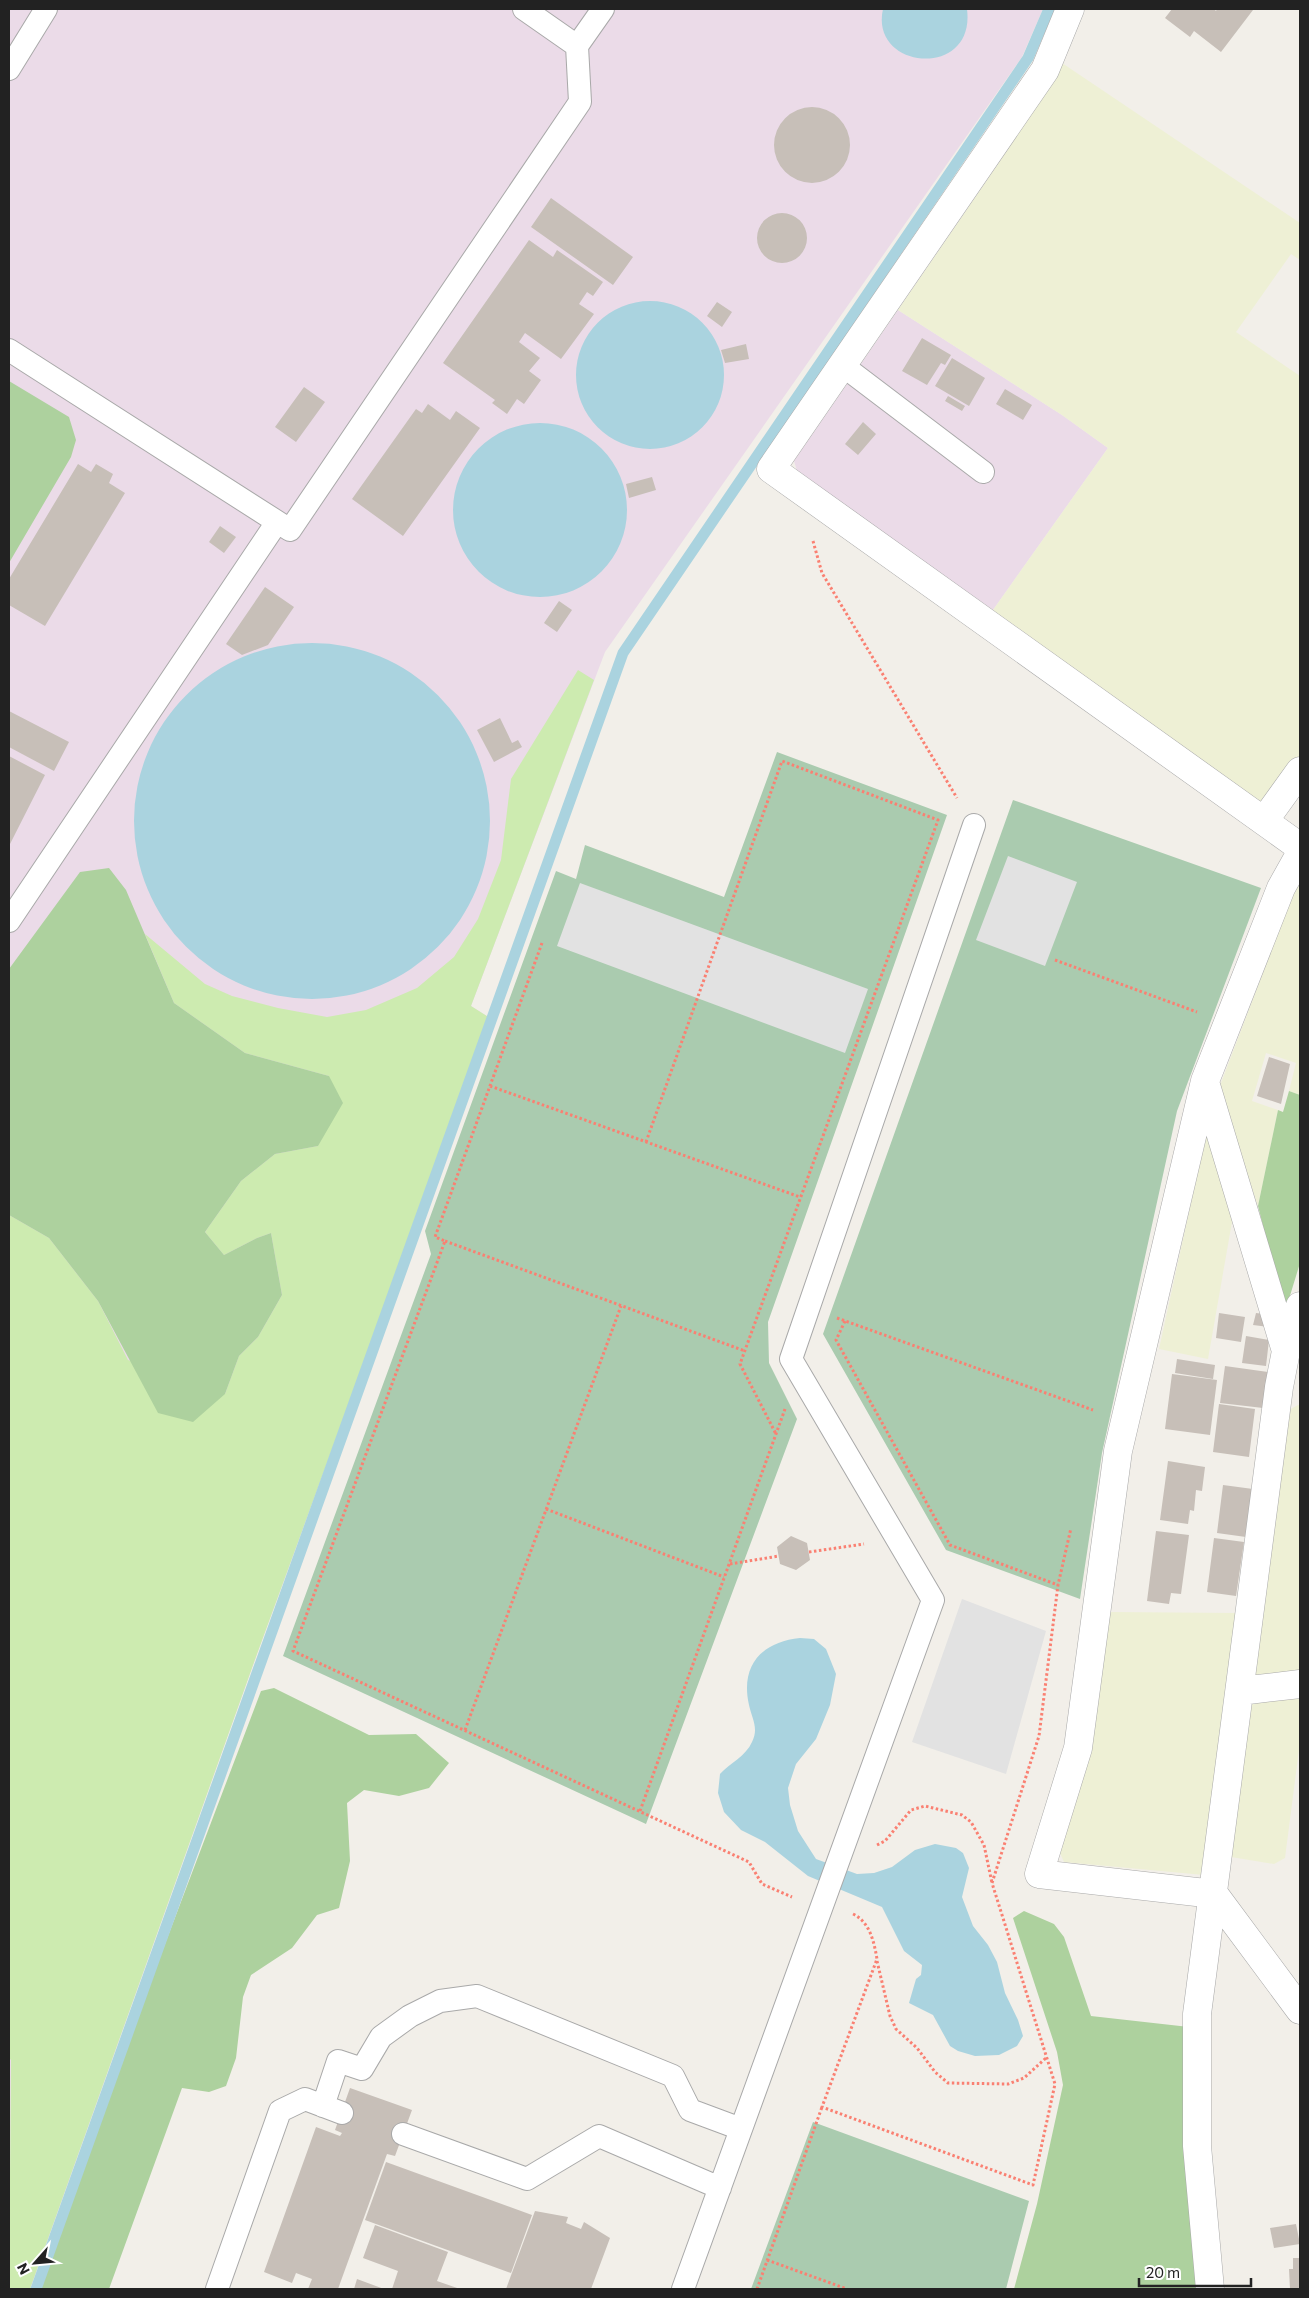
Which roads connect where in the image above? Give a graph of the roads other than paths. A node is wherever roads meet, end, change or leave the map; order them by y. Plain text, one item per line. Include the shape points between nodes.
1 (46, 9) edge
2 (524, 9) edge
3 (603, 9) edge
4 (1070, 9) edge
5 (577, 46) junction
6 (9, 69) edge
7 (9, 350) edge
8 (842, 365) junction
9 (983, 472) dead end
10 (277, 522) junction
11 (1300, 771) edge
12 (1264, 821) junction
13 (974, 825) road end
14 (1300, 847) edge
15 (1300, 854) edge
16 (9, 921) edge
17 (1205, 1081) junction
18 (1300, 1306) edge
19 (1286, 1351) junction
20 (1290, 1389) edge
21 (1300, 1684) edge
22 (1240, 1691) junction
23 (1214, 1894) junction
24 (1300, 2010) edge
25 (741, 2129) junction
26 (403, 2134) dead end
27 (720, 2188) junction
28 (217, 2289) edge
29 (683, 2289) edge
30 (1210, 2289) edge

1 - 6 lane
2 - 5 lane
3 - 5 lane
4 - 8 street via 1045,70
5 - 10 lane via 580,102 290,530
7 - 10 lane
8 - 9 lane
8 - 12 street via 771,469
10 - 16 lane
11 - 12 street
12 - 14 street
13 - 25 lane via 790,1359 933,1600
15 - 17 street via 1281,888
17 - 19 street
17 - 23 street via 1118,1451 1078,1748 1039,1874
18 - 19 street
19 - 20 street
20 - 22 street
21 - 22 street
22 - 23 street
23 - 24 street
23 - 30 street via 1197,2014 1197,2146
25 - 27 lane
25 - 28 lane via 690,2110 673,2076 477,1996 440,2001 410,2016 382,2037 362,2069 338,2061 332,2109 305,2099 280,2111
26 - 27 lane via 528,2178 599,2136
27 - 29 lane

